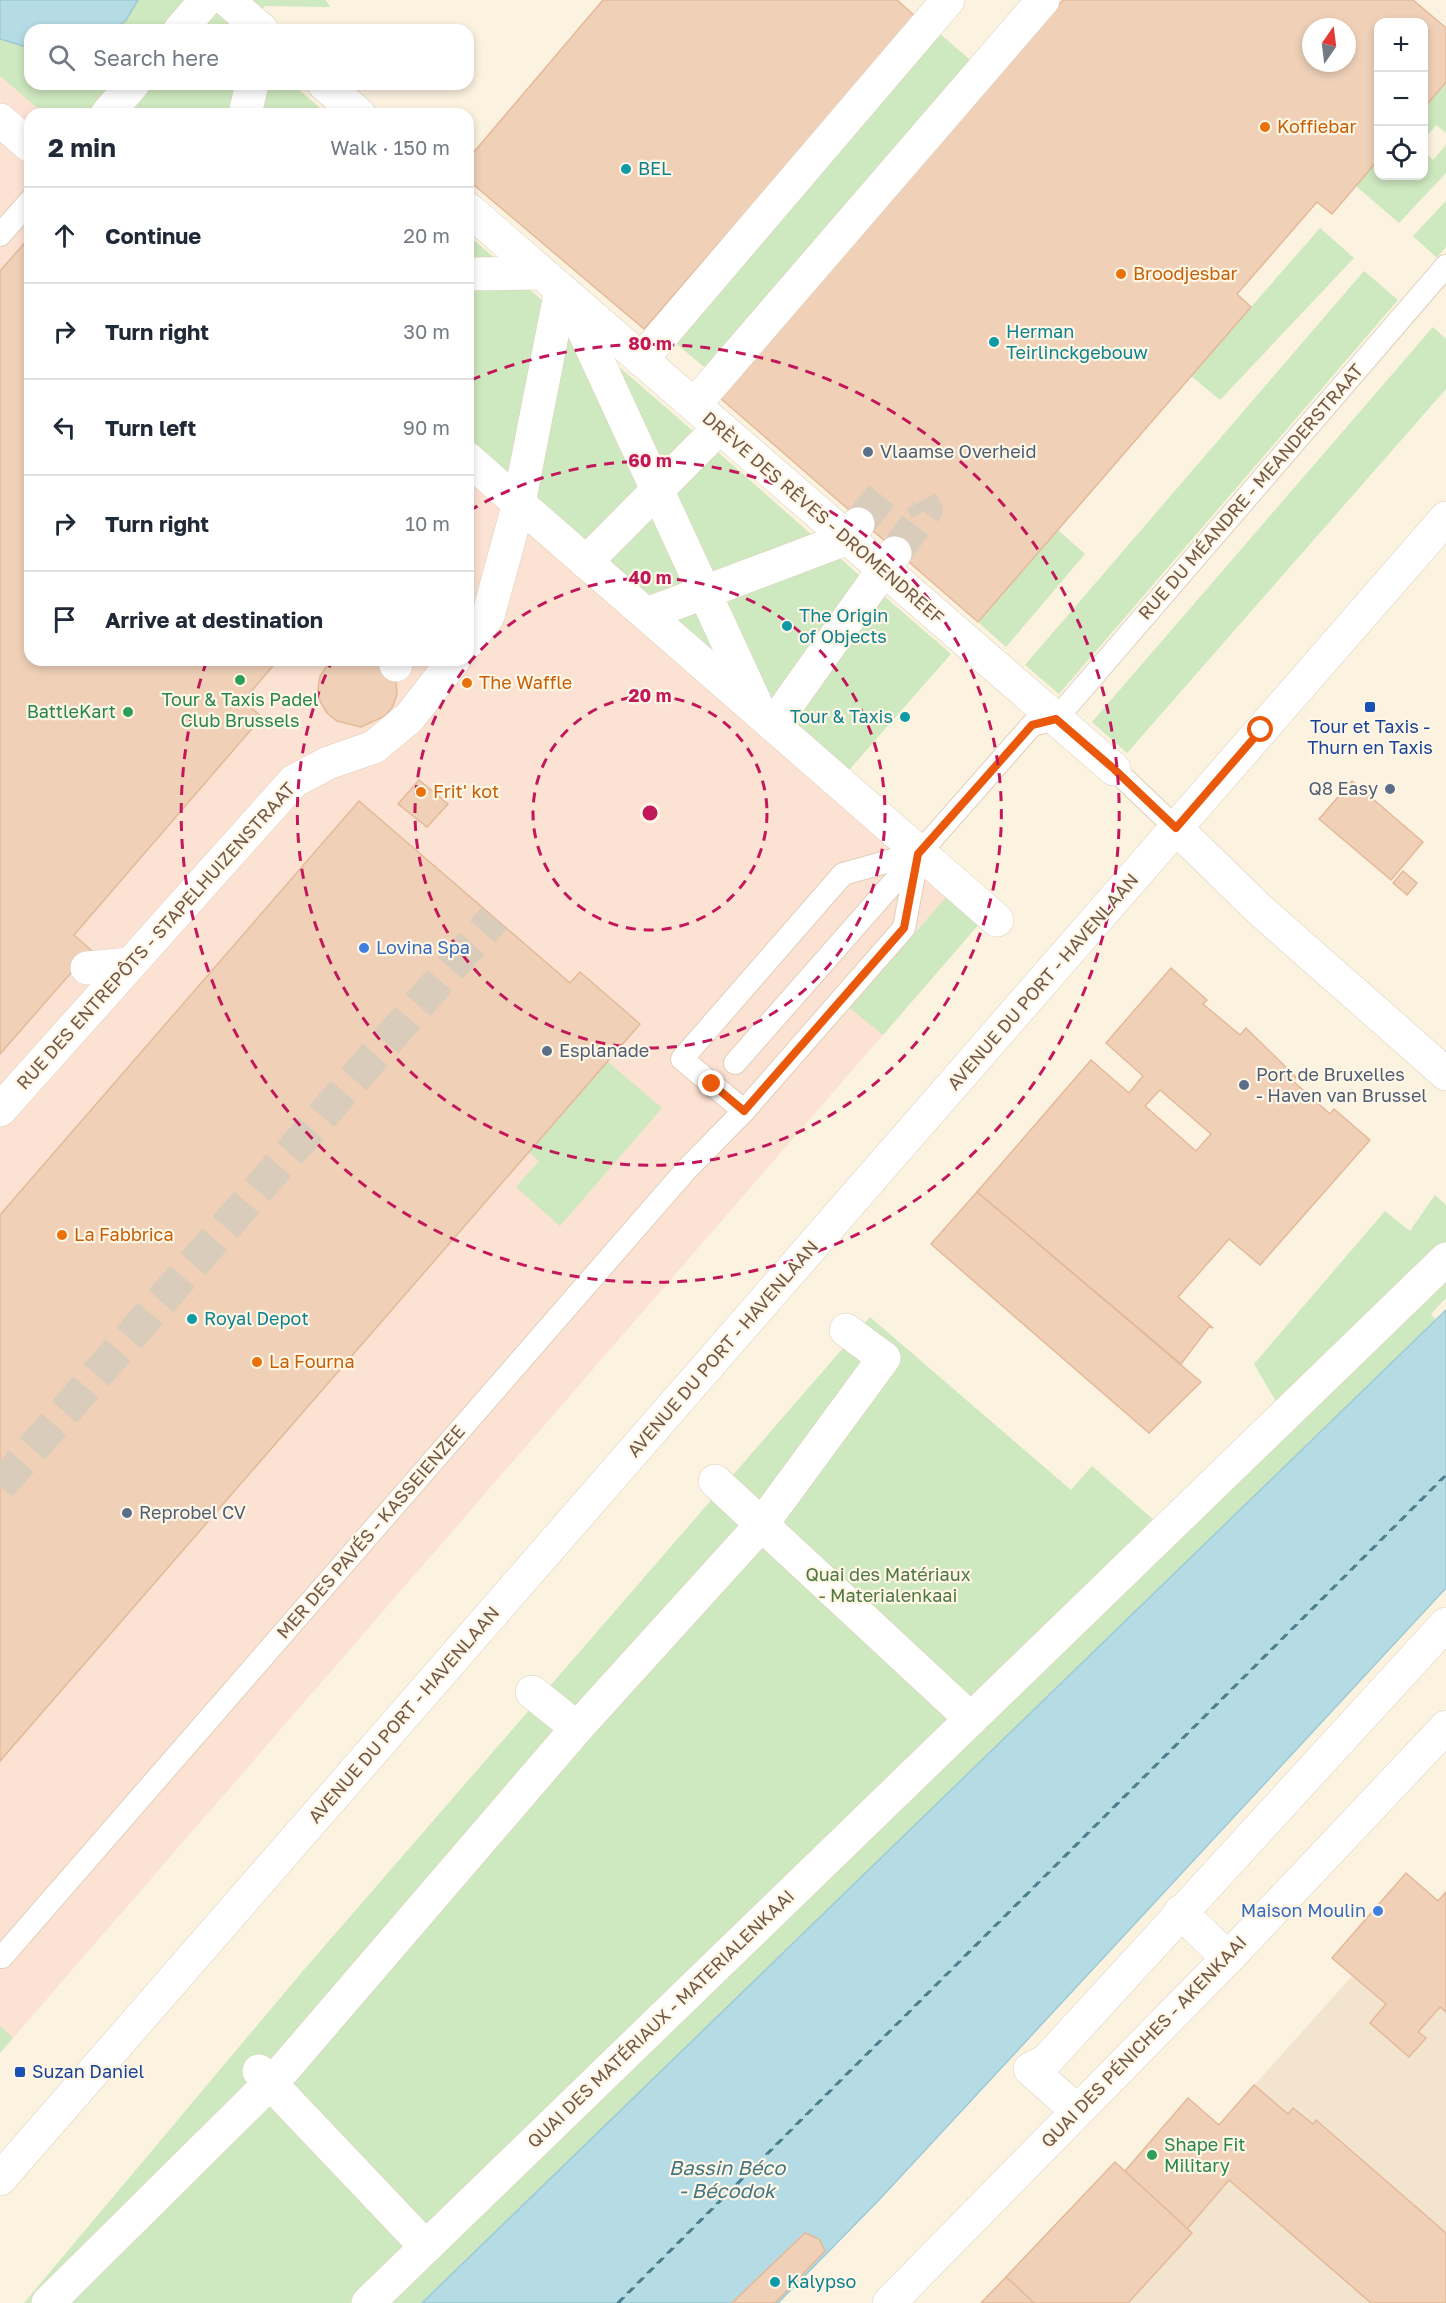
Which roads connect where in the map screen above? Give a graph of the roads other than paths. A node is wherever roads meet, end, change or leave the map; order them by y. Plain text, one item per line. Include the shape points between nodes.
1 (206, 0) edge
2 (227, 0) edge
3 (948, 0) edge
4 (1029, 5) edge
5 (185, 24) edge
6 (255, 24) edge
7 (128, 90) edge
8 (251, 90) edge
9 (331, 90) edge
10 (112, 108) edge
11 (246, 108) edge
12 (352, 108) edge
13 (0, 120) edge
14 (24, 141) edge
15 (24, 208) edge
16 (474, 214) edge
17 (0, 235) edge
18 (1446, 266) edge
19 (474, 275) edge
20 (557, 286) junction
21 (641, 360) junction
22 (694, 405) junction
23 (719, 428) junction
24 (474, 464) edge
25 (657, 491) junction
26 (519, 503) junction
27 (1446, 518) edge
28 (854, 529) junction
29 (890, 561) junction
30 (586, 562) junction
31 (705, 593) junction
32 (647, 614) junction
33 (478, 616) edge
34 (449, 666) edge
35 (766, 718) junction
36 (1056, 719) junction
37 (1114, 769) joint
38 (1176, 828) junction
39 (918, 854) junction
40 (997, 920) dead end
41 (130, 964) junction
42 (87, 968) dead end
43 (735, 1062) dead end
44 (1446, 1074) edge
45 (0, 1110) edge
46 (744, 1111) junction
47 (1446, 1259) edge
48 (846, 1330) dead end
49 (715, 1481) dead end
50 (762, 1524) junction
51 (1446, 1624) edge
52 (532, 1692) dead end
53 (971, 1719) junction
54 (1446, 1727) edge
55 (577, 1728) junction
56 (1180, 1912) junction
57 (1, 1957) edge
58 (1228, 1958) junction
59 (265, 2078) junction
60 (1077, 2111) junction
61 (0, 2179) edge
62 (426, 2247) junction
63 (900, 2299) edge
64 (48, 2303) edge
65 (368, 2303) edge

1 - 5 street
2 - 6 street
3 - 21 street
4 - 22 street
7 - 10 street
8 - 11 street
9 - 12 street
13 - 14 street
15 - 17 lane
16 - 20 street, DRÈVE DES RÊVES - DROMENDREEF
18 - 36 lane, RUE DU MÉANDRE - MEANDERSTRAAT
19 - 20 street
20 - 21 street, DRÈVE DES RÊVES - DROMENDREEF
20 - 25 street
20 - 26 street
21 - 22 street, DRÈVE DES RÊVES - DROMENDREEF
22 - 23 street, DRÈVE DES RÊVES - DROMENDREEF
23 - 25 street
23 - 28 street, DRÈVE DES RÊVES - DROMENDREEF
24 - 26 street
25 - 30 street
25 - 31 street
26 - 30 street
26 - 33 street
27 - 38 street, AVENUE DU PORT - HAVENLAAN
28 - 29 street, DRÈVE DES RÊVES - DROMENDREEF
28 - 31 street
29 - 35 street
29 - 36 street, DRÈVE DES RÊVES - DROMENDREEF
30 - 32 street
31 - 32 street
31 - 35 street
32 - 35 street
34 - 41 street, RUE DES ENTREPÔTS - STAPELHUIZENSTRAAT via 410,717 374,747 328,763 294,781
35 - 39 street
36 - 37 street, DRÈVE DES RÊVES - DROMENDREEF
36 - 39 lane via 1032,725
37 - 38 lane, DRÈVE DES RÊVES - DROMENDREEF
38 - 44 street via 1259,909
38 - 61 street, AVENUE DU PORT - HAVENLAAN
39 - 40 street
39 - 43 lane
39 - 46 lane, MER DES PAVÉS - KASSEIENZEE via 904,928
39 - 46 lane via 843,874 682,1059
41 - 42 street
41 - 45 street, RUE DES ENTREPÔTS - STAPELHUIZENSTRAAT
46 - 57 lane, MER DES PAVÉS - KASSEIENZEE via 678,1179
47 - 53 street, QUAI DES MATÉRIAUX - MATERIALENKAAI
48 - 50 street via 884,1359
49 - 50 street
50 - 53 street
50 - 55 street
51 - 56 street
52 - 55 street
53 - 62 street, QUAI DES MATÉRIAUX - MATERIALENKAAI
54 - 58 street, QUAI DES PÉNICHES - AKENKAAI
55 - 59 street
56 - 58 street
56 - 60 street via 1046,2061 1030,2069
58 - 60 street, QUAI DES PÉNICHES - AKENKAAI
59 - 62 street
59 - 64 street
60 - 63 street, QUAI DES PÉNICHES - AKENKAAI
62 - 65 street, QUAI DES MATÉRIAUX - MATERIALENKAAI

